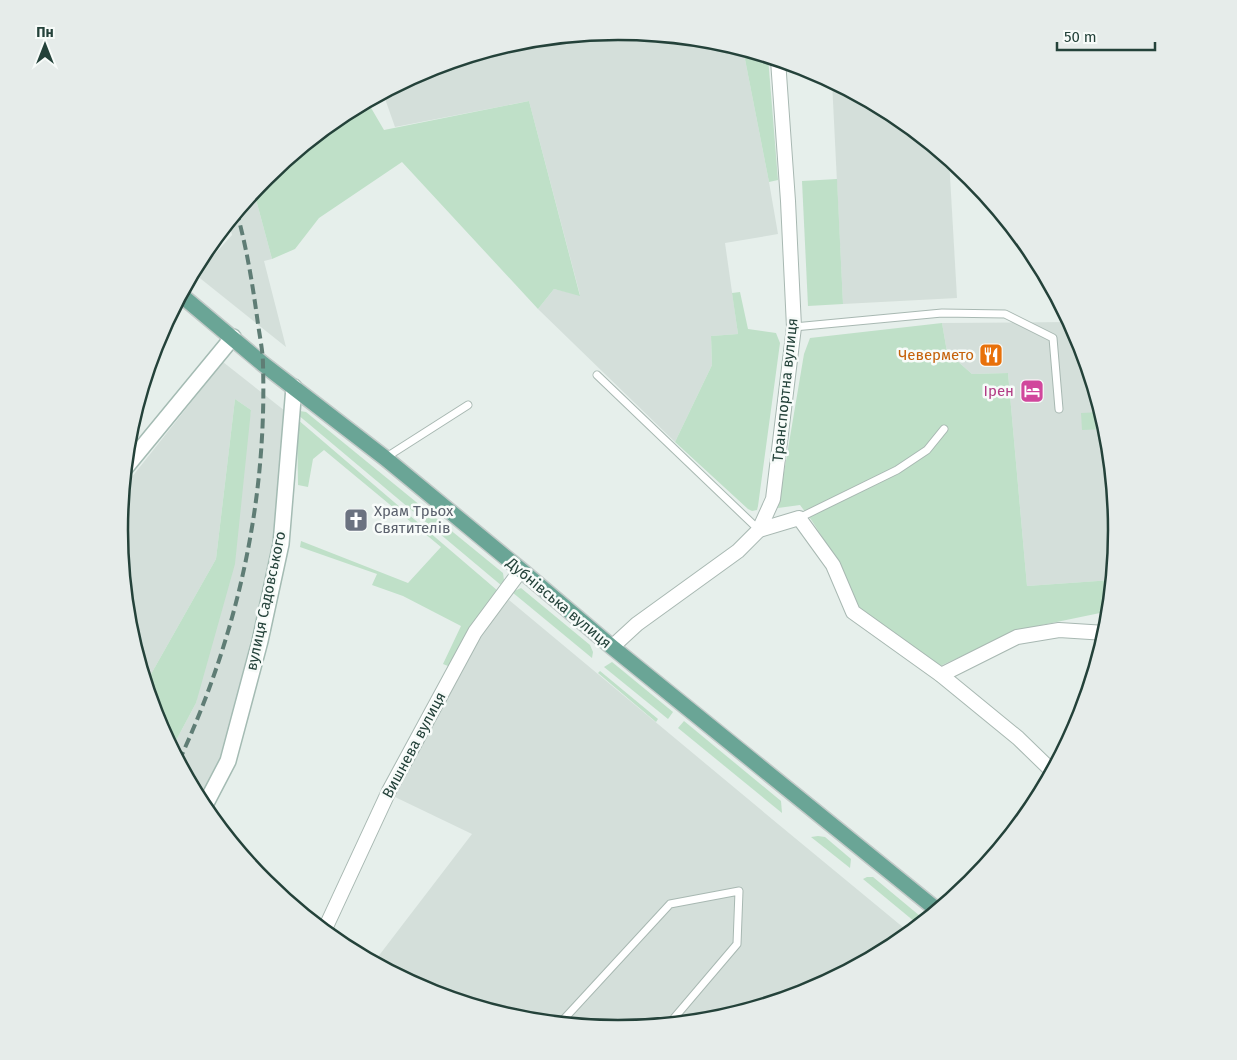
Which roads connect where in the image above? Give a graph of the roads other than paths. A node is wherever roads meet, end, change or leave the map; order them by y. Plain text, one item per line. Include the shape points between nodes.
1 (778, 67) edge
2 (186, 299) edge
3 (794, 327) junction
4 (233, 337) junction
5 (597, 374) dead end
6 (294, 387) junction
7 (468, 405) dead end
8 (1059, 409) dead end
9 (944, 430) dead end
10 (134, 457) edge
11 (385, 458) junction
12 (799, 518) junction
13 (759, 530) junction
14 (521, 570) junction
15 (1098, 632) edge
16 (612, 647) junction
17 (940, 674) junction
18 (1047, 767) edge
19 (209, 798) edge
20 (932, 906) edge
21 (327, 924) edge
22 (566, 1017) edge
23 (675, 1017) edge

1 - 3 street, Транспортна вулиця
2 - 4 main road, Дубнівська вулиця
3 - 8 lane via 942,313 1005,314 1053,338
3 - 13 street, Транспортна вулиця via 772,498
4 - 6 main road, Дубнівська вулиця
4 - 10 street
5 - 13 lane
6 - 11 main road, Дубнівська вулиця
6 - 19 street, вулиця Садовського via 281,544 260,641 228,761
7 - 11 lane
9 - 12 lane via 927,450 897,470
11 - 14 main road, Дубнівська вулиця
12 - 13 street
12 - 17 street via 833,565 853,612
13 - 16 street, Транспортна вулиця via 738,551 637,624
14 - 16 main road, Дубнівська вулиця
14 - 21 street, Вишнева вулиця via 470,640 389,791
15 - 17 street via 1059,630 1017,637
16 - 20 main road, Дубнівська вулиця
17 - 18 street
22 - 23 lane via 670,904 739,891 737,944

